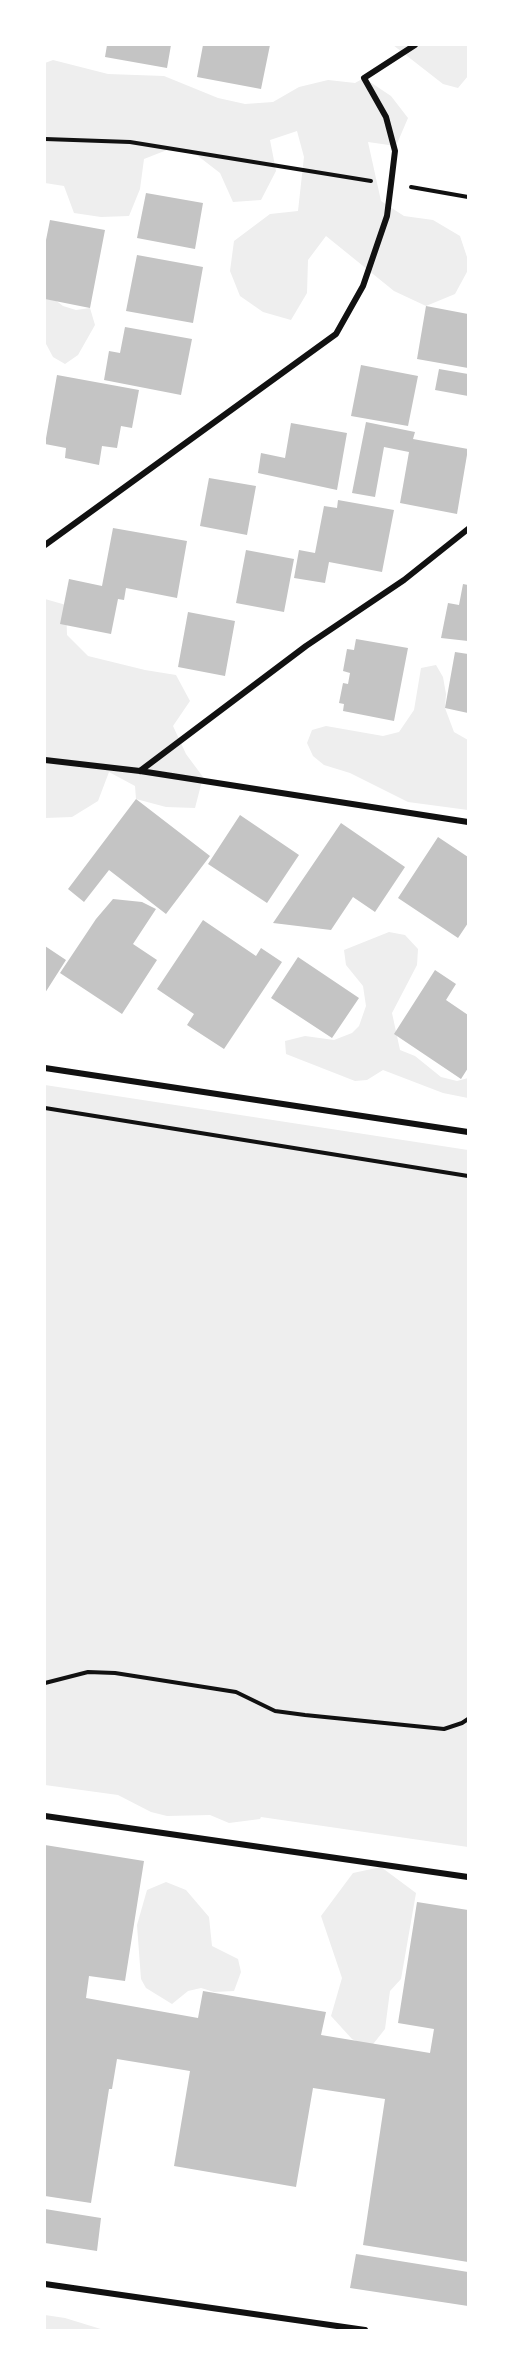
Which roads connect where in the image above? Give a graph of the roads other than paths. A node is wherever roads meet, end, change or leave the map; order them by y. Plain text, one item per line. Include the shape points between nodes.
1 (415, 45) edge
2 (468, 529) edge
3 (45, 545) edge
4 (45, 760) edge
5 (140, 771) junction
6 (468, 822) edge
7 (45, 1068) edge
8 (468, 1132) edge
9 (45, 1816) edge
10 (468, 1877) edge
11 (45, 2284) edge
12 (365, 2330) edge

1 - 3 street via 364,78 386,117 395,151 387,216 363,286 336,334
2 - 5 street via 405,580 306,646
4 - 5 street
5 - 6 street
7 - 8 street
9 - 10 street
11 - 12 street

